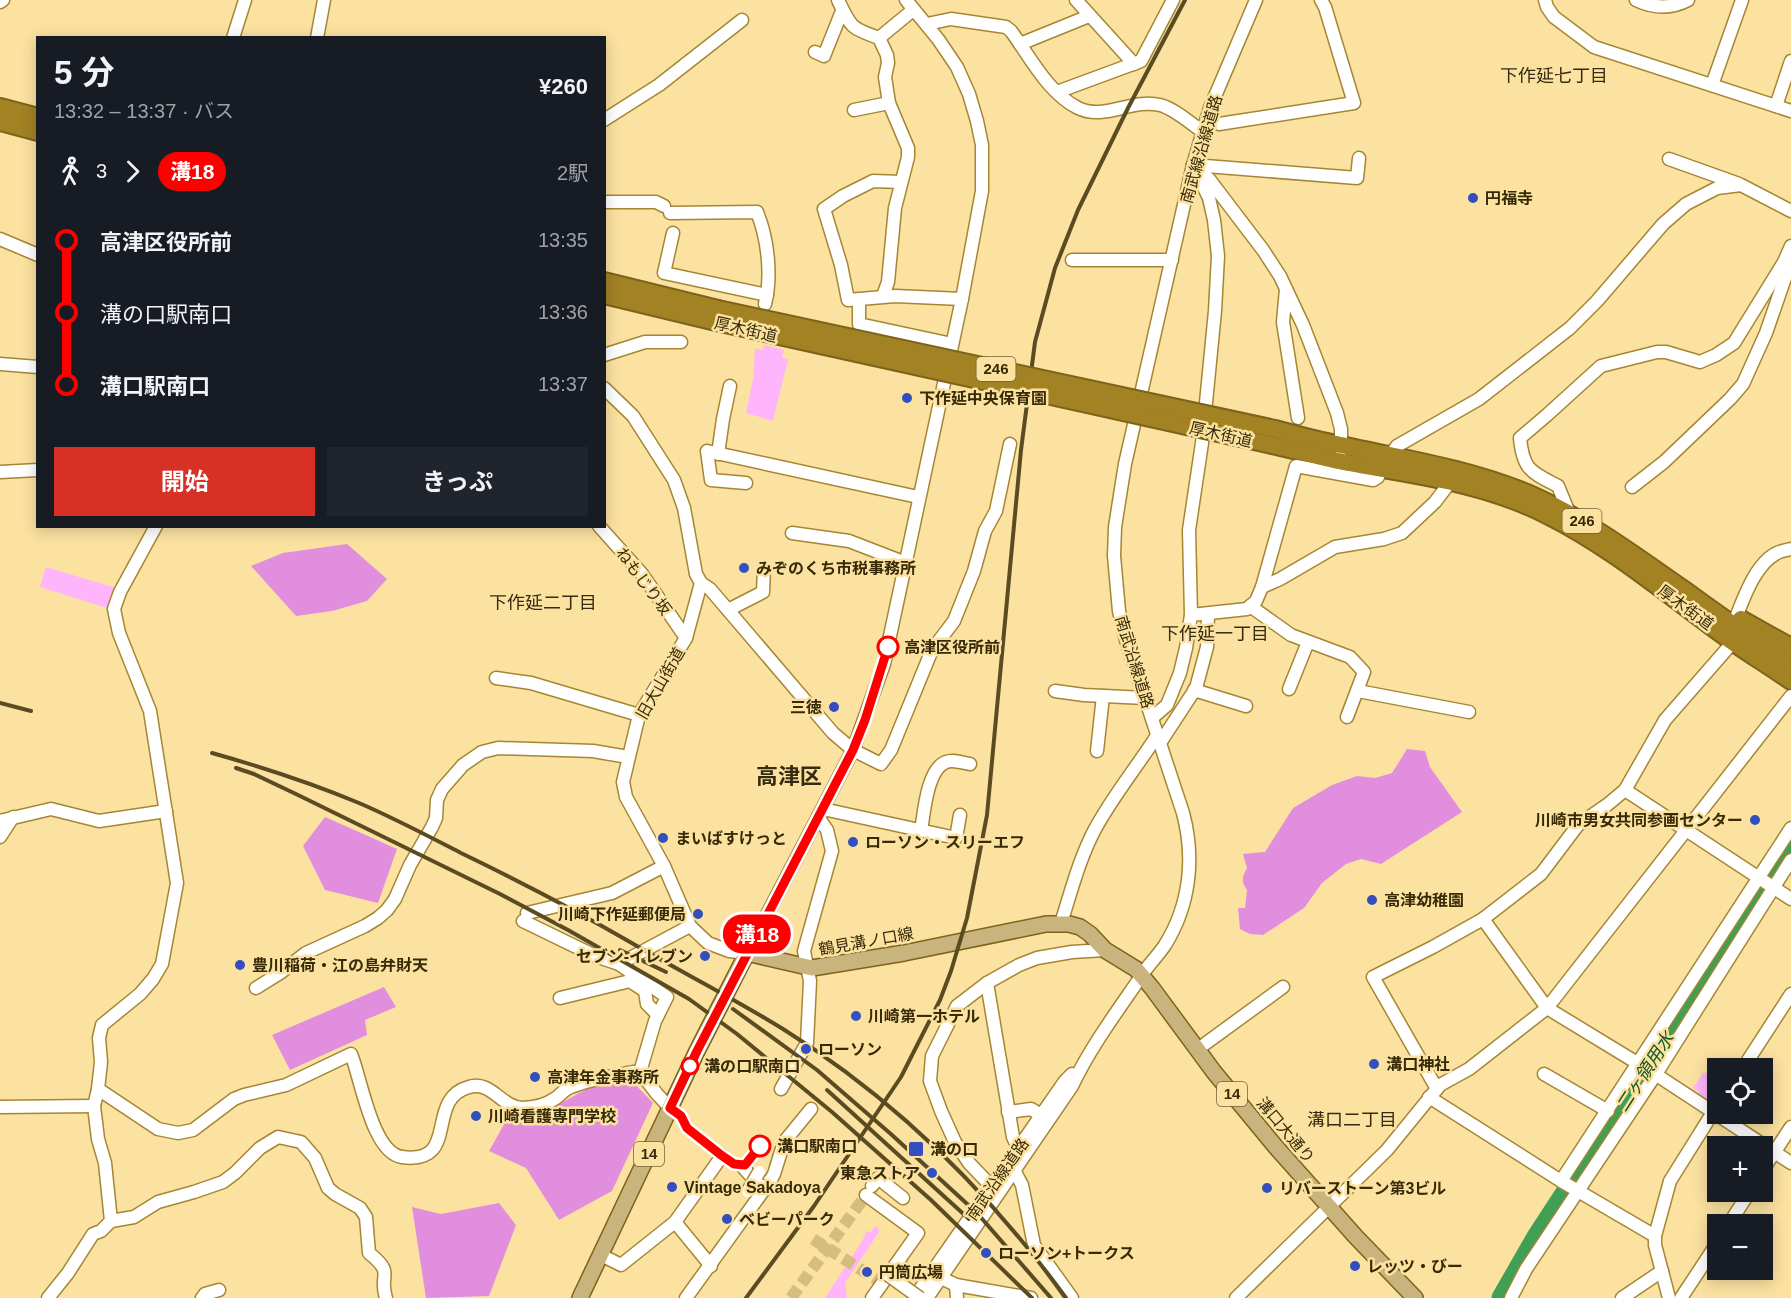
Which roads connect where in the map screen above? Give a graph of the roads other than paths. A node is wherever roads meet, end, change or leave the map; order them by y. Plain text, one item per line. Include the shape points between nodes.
1 (245, 0) edge
2 (324, 0) edge
3 (1076, 0) edge
4 (1173, 0) edge
5 (1256, 0) edge
6 (1321, 0) edge
7 (1545, 0) edge
8 (1635, 0) edge
9 (1688, 0) edge
10 (1742, 0) edge
11 (910, 5) edge
12 (840, 6) edge
13 (1089, 16) junction
14 (742, 20) dead end
15 (927, 24) junction
16 (233, 36) edge
17 (317, 36) edge
18 (879, 38) junction
19 (1020, 44) junction
20 (815, 52) dead end
21 (1791, 61) edge
22 (1134, 64) junction
23 (1712, 85) junction
24 (1057, 92) junction
25 (889, 103) junction
26 (1776, 106) junction
27 (0, 107) edge
28 (854, 110) dead end
29 (1791, 111) edge
30 (36, 116) edge
31 (1207, 118) junction
32 (606, 119) edge
33 (0, 122) edge
34 (36, 131) edge
35 (1203, 132) junction
36 (1359, 159) dead end
37 (1669, 159) dead end
38 (1193, 165) junction
39 (901, 182) junction
40 (1741, 184) junction
41 (606, 202) edge
42 (1791, 211) edge
43 (673, 233) dead end
44 (1179, 233) joint
45 (0, 239) edge
46 (1791, 246) edge
47 (36, 254) edge
48 (1072, 260) dead end
49 (1172, 260) junction
50 (1785, 262) junction
51 (606, 282) edge
52 (1287, 288) junction
53 (606, 295) edge
54 (883, 296) junction
55 (962, 299) junction
56 (859, 300) junction
57 (717, 315) junction
58 (681, 342) dead end
59 (952, 344) junction
60 (606, 354) edge
61 (0, 364) edge
62 (36, 367) edge
63 (730, 386) dead end
64 (606, 390) edge
65 (1298, 418) dead end
66 (1010, 444) dead end
67 (1341, 453) junction
68 (718, 454) junction
69 (1386, 461) junction
70 (36, 470) edge
71 (0, 472) edge
72 (1451, 482) junction
73 (746, 483) dead end
74 (1632, 487) dead end
75 (918, 497) junction
76 (1569, 513) junction
77 (155, 528) edge
78 (601, 528) edge
79 (792, 533) dead end
80 (1791, 549) edge
81 (906, 562) junction
82 (764, 568) dead end
83 (700, 583) junction
84 (1262, 587) junction
85 (1250, 606) junction
86 (728, 610) junction
87 (1208, 614) junction
88 (1191, 615) junction
89 (1734, 628) junction
90 (686, 638) junction
91 (1308, 642) junction
92 (1791, 647) edge
93 (1791, 664) edge
94 (496, 678) dead end
95 (1791, 681) edge
96 (1289, 689) dead end
97 (1194, 690) junction
98 (1055, 691) dead end
99 (1358, 691) junction
100 (1103, 696) junction
101 (1791, 696) edge
102 (1145, 698) junction
103 (1246, 706) dead end
104 (1469, 712) dead end
105 (639, 715) junction
106 (1347, 717) dead end
107 (1152, 718) junction
108 (1159, 739) junction
109 (853, 750) junction
110 (1097, 751) dead end
111 (628, 757) junction
112 (970, 764) dead end
113 (1625, 789) junction
114 (166, 811) junction
115 (820, 813) junction
116 (960, 815) dead end
117 (13, 817) junction
118 (0, 821) edge
119 (1791, 828) edge
120 (1686, 830) junction
121 (921, 831) junction
122 (0, 837) edge
123 (1791, 860) edge
124 (664, 866) junction
125 (1766, 882) junction
126 (1791, 899) edge
127 (1483, 919) junction
128 (1061, 923) junction
129 (690, 926) junction
130 (1105, 950) junction
131 (747, 953) junction
132 (619, 964) junction
133 (807, 968) junction
134 (1141, 975) junction
135 (987, 983) junction
136 (1283, 987) dead end
137 (256, 988) dead end
138 (1791, 994) edge
139 (560, 998) dead end
140 (1547, 1008) junction
141 (658, 1015) junction
142 (1198, 1049) junction
143 (1749, 1058) edge
144 (1083, 1062) junction
145 (1647, 1069) junction
146 (640, 1072) junction
147 (1544, 1074) dead end
148 (98, 1089) junction
149 (781, 1089) dead end
150 (1433, 1093) junction
151 (1707, 1105) edge
152 (94, 1106) junction
153 (0, 1107) edge
154 (670, 1108) junction
155 (812, 1109) dead end
156 (1608, 1111) junction
157 (1008, 1112) junction
158 (1041, 1115) junction
159 (1707, 1123) edge
160 (1735, 1124) edge
161 (1791, 1127) edge
162 (1018, 1148) junction
163 (1774, 1152) junction
164 (722, 1156) dead end
165 (1791, 1163) edge
166 (742, 1166) dead end
167 (1014, 1170) junction
168 (754, 1181) dead end
169 (1570, 1186) junction
170 (992, 1187) junction
171 (903, 1198) dead end
172 (1330, 1207) junction
173 (111, 1221) junction
174 (675, 1222) junction
175 (1655, 1236) junction
176 (601, 1255) junction
177 (1707, 1259) edge
178 (711, 1266) junction
179 (1662, 1271) junction
180 (888, 1275) junction
181 (936, 1276) junction
182 (219, 1290) dead end
183 (956, 1292) edge
184 (48, 1298) edge
185 (202, 1298) edge
186 (386, 1298) edge
187 (580, 1298) edge
188 (686, 1298) edge
189 (872, 1298) edge
190 (914, 1298) edge
191 (920, 1298) edge
192 (927, 1298) edge
193 (1031, 1298) edge
194 (1072, 1298) edge
195 (1236, 1298) edge
196 (1415, 1298) edge
197 (1511, 1298) edge
198 (1622, 1298) edge
199 (1669, 1298) edge
200 (1681, 1298) edge

1 - 16 street
2 - 17 street
3 - 13 street
4 - 22 street via 1141,61
5 - 31 street, 南武線沿線道路
6 - 31 street via 1354,103 1219,124
7 - 23 street via 1554,17 1594,47
8 - 9 street via 1664,7
10 - 23 street
11 - 15 street
11 - 18 street
12 - 18 street via 850,26
12 - 20 street via 824,56
13 - 19 street
13 - 22 street
14 - 32 street via 652,90
15 - 19 street via 951,19 1006,27
15 - 55 street via 957,67 978,121 982,145 982,191
18 - 25 street via 887,55
19 - 24 street
21 - 26 street
22 - 24 street
23 - 26 street
24 - 35 street via 1077,108 1096,113 1161,105
25 - 28 street
25 - 39 street via 908,148
26 - 29 street
27 - 30 highway
31 - 35 street, 南武線沿線道路
33 - 34 highway
35 - 38 street, 南武線沿線道路
36 - 38 street via 1357,178
37 - 40 street
38 - 44 street, 南武線沿線道路
38 - 52 street via 1209,179 1263,249
38 - 88 street via 1209,198 1218,256 1202,443 1190,530
39 - 54 street
39 - 56 street via 873,181 824,209 842,265 848,300
40 - 42 street
40 - 69 street via 1718,188 1686,204 1663,224 1570,328 1479,399 1397,446
41 - 43 street via 656,202 668,209 757,212 769,268 766,300 664,273
44 - 49 street, 南武沿線道路
45 - 47 street
46 - 50 street
48 - 49 street
49 - 102 street, 南武沿線道路 via 1125,464 1115,527 1119,611
50 - 74 street via 1785,278 1743,384 1664,462
50 - 76 street via 1729,348 1700,362 1657,352 1601,366 1520,438 1524,463 1530,471 1558,486
51 - 57 highway, 厚木街道 / 246
52 - 65 street via 1283,322
52 - 67 street via 1330,394 1341,429
53 - 57 highway, 厚木街道 / 246
54 - 55 street
54 - 56 street
55 - 59 street
56 - 59 street via 859,324
57 - 67 highway, 厚木街道 / 246, bridge
58 - 60 street via 645,342
59 - 75 street
61 - 62 street
63 - 68 street
64 - 83 street, 旧大山街道 via 633,416 674,480
66 - 109 street via 996,511 985,531 974,571 954,621 932,650 891,750 881,764
67 - 69 highway, 厚木街道 / 246
68 - 73 street via 707,452 711,480
68 - 75 street
69 - 72 highway, 厚木街道 / 246
69 - 76 highway, 厚木街道 / 246 via 1468,472
69 - 84 street via 1373,480 1296,466
70 - 71 street
72 - 84 street via 1402,532 1335,547
72 - 89 highway, 厚木街道 / 246 via 1538,511 1586,537 1693,610
75 - 81 street
76 - 89 highway, 厚木街道 / 246 via 1607,535
77 - 114 street via 114,609 119,633 150,711
78 - 90 street, ねもじり坂 via 642,574
79 - 81 street via 849,541
80 - 89 street via 1763,563 1746,590
81 - 109 street via 884,664
82 - 86 street via 763,592
83 - 86 street
83 - 90 street, 旧大山街道
84 - 85 street
85 - 87 street
85 - 91 street via 1291,635
86 - 109 street via 833,734
87 - 88 street
87 - 97 street via 1207,647
88 - 107 street via 1180,673 1167,705
89 - 92 highway, 246
89 - 93 highway, 厚木街道 / 246
89 - 95 highway, 厚木街道 / 246
89 - 113 street via 1665,720
90 - 105 street, 旧大山街道
91 - 96 street
91 - 99 street via 1350,657 1364,672
94 - 105 street via 531,683
97 - 103 street
97 - 108 street
98 - 100 street
99 - 104 street
99 - 106 street
100 - 102 street
100 - 110 street
101 - 120 street
102 - 107 street, 南武沿線道路
105 - 111 street, 旧大山街道
107 - 108 street, 南武沿線道路
108 - 128 street via 1121,787 1095,830
108 - 134 street, 南武沿線道路 via 1186,823 1190,867 1176,923
109 - 115 street
111 - 124 street, 旧大山街道 via 623,782 626,797
111 - 137 street via 594,751 498,748 482,752 463,765 442,789 432,827 387,910 364,926 306,953
112 - 121 street via 949,760 940,765 933,777
113 - 120 street
113 - 127 street via 1578,825 1541,874
114 - 117 street via 99,820 51,809
114 - 148 street via 177,883 162,964 140,994 102,1025
115 - 121 street
115 - 131 street
115 - 133 street via 832,852 804,951
116 - 121 street via 956,838
117 - 118 street
117 - 122 street
119 - 125 street
120 - 125 street
120 - 140 street
123 - 125 street
124 - 129 street, 旧大山街道
124 - 132 street via 612,893 525,917 595,956
125 - 126 street
125 - 145 street
125 - 145 street
127 - 140 street
127 - 150 street via 1373,977
128 - 130 main road, 鶴見溝ノ口線 / 14 via 1085,930
128 - 133 main road, 鶴見溝ノ口線 / 14
129 - 131 street, 旧大山街道 via 708,943
129 - 132 street
130 - 134 main road, 鶴見溝ノ口線 / 14
130 - 135 street via 1037,958
131 - 133 main road, 鶴見溝ノ口線 / 14
131 - 154 main road, 14
132 - 141 street via 667,997
133 - 149 street via 807,1043
134 - 142 main road, 溝口大通り / 14
134 - 144 street, 南武沿線道路
135 - 157 street
135 - 170 street via 957,1006 932,1056 930,1082 956,1142
136 - 142 street
138 - 143 street
139 - 141 street via 630,981 645,991 647,1004
140 - 145 street
140 - 150 street
141 - 146 street
142 - 172 main road, 溝口大通り / 14 via 1275,1146
144 - 158 street, 南武沿線道路
144 - 167 street, 南武沿線道路
145 - 151 street
145 - 156 street
145 - 169 street
146 - 148 street via 584,1082 534,1108 518,1108 483,1087 461,1089 446,1106 440,1139 427,1154 415,1158 387,1149 376,1133 351,1053 286,1085 234,1099 193,1130 178,1133 158,1129
146 - 154 street
147 - 156 street
148 - 152 street
150 - 169 street
150 - 172 street via 1386,1150
152 - 153 street
152 - 173 street
154 - 176 main road, 14
155 - 168 street, bridge via 784,1142 766,1189
156 - 169 street
157 - 158 street via 1031,1109
157 - 162 street
158 - 162 street, 南武沿線道路
159 - 175 street via 1670,1181
160 - 163 street
161 - 163 street
162 - 170 street, 南武沿線道路
163 - 165 street
164 - 174 street
166 - 178 street via 765,1187
167 - 181 street, 南武沿線道路
167 - 194 street via 1022,1185 1034,1245
169 - 175 street
169 - 197 street
170 - 181 street, 南武沿線道路
171 - 180 street via 878,1178 869,1190 918,1233 902,1267
172 - 195 street
172 - 196 main road, 溝口大通り / 14
173 - 184 street via 93,1234
173 - 186 street via 134,1217 158,1202 223,1182 260,1148 278,1137 292,1139 301,1142 315,1158 328,1188 360,1208 366,1217 369,1253 385,1270
174 - 176 street via 621,1265
174 - 178 street
175 - 179 street
176 - 187 main road, 14
177 - 200 street
178 - 188 street
179 - 198 street
179 - 199 street
180 - 189 street
180 - 191 street, bridge
181 - 183 street
181 - 190 street, 南武沿線道路
181 - 192 street, 南武沿線道路
182 - 185 street
183 - 193 street

